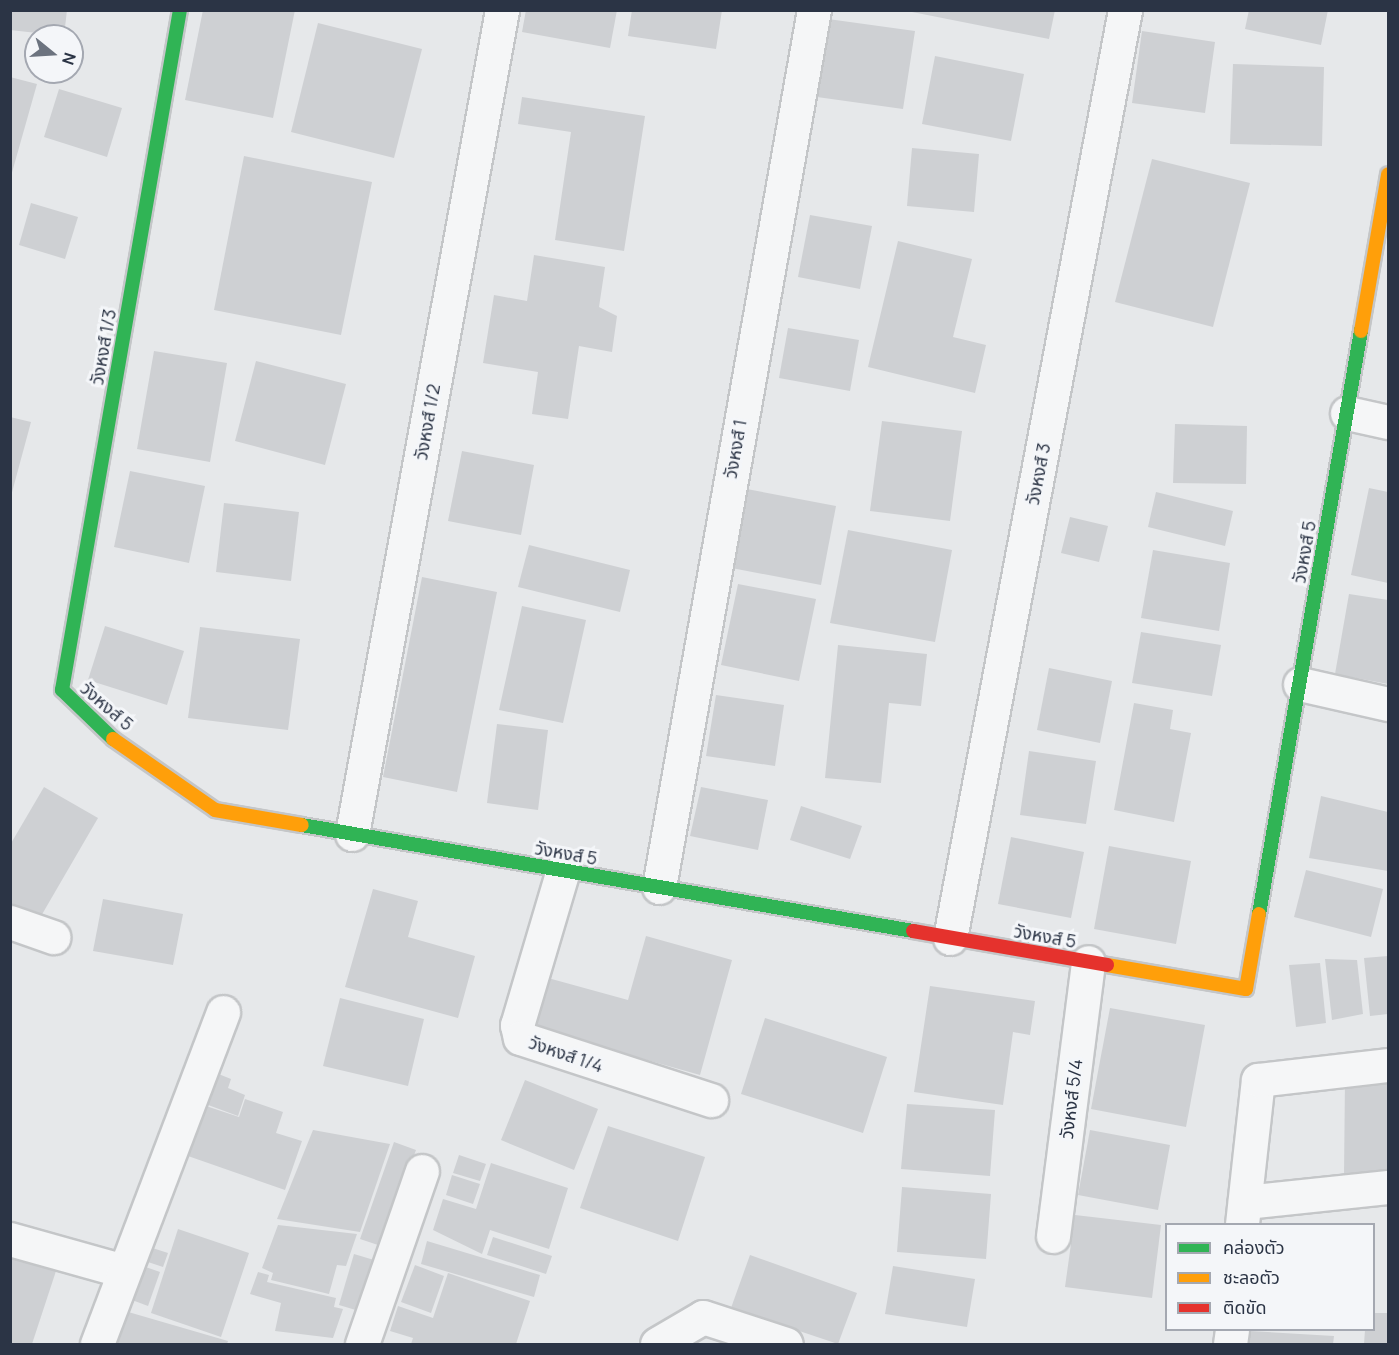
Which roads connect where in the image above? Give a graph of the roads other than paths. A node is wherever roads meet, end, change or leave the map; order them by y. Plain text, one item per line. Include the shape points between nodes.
1 (180, 10) edge
2 (502, 10) edge
3 (814, 10) edge
4 (1125, 10) edge
5 (1389, 174) edge
6 (1347, 413) junction
7 (1389, 422) edge
8 (1300, 684) junction
9 (62, 690) joint
10 (1389, 704) edge
11 (351, 834) junction
12 (563, 870) junction
13 (659, 887) junction
14 (10, 922) edge
15 (53, 937) dead end
16 (950, 938) junction
17 (1088, 962) junction
18 (223, 1012) dead end
19 (1389, 1065) edge
20 (711, 1100) dead end
21 (422, 1171) dead end
22 (1389, 1187) edge
23 (1243, 1213) edge
24 (1053, 1236) dead end
25 (10, 1239) edge
26 (124, 1270) junction
27 (97, 1344) edge
28 (362, 1344) edge
29 (657, 1344) edge
30 (786, 1344) edge

1 - 9 street, วังหงส์ 1/3
2 - 11 street, วังหงส์ 1/2
3 - 13 street, วังหงส์ 1
4 - 16 street, วังหงส์ 3
5 - 6 street, วังหงส์ 5
6 - 7 street
6 - 8 street, วังหงส์ 5
8 - 10 street
8 - 17 street, วังหงส์ 5 via 1246,989
9 - 11 street, วังหงส์ 5 via 105,733 215,810
11 - 12 street, วังหงส์ 5
12 - 13 street, วังหงส์ 5
12 - 20 street, วังหงส์ 1/4 via 517,1025 520,1038
13 - 16 street, วังหงส์ 5
14 - 15 street
16 - 17 street, วังหงส์ 5
17 - 24 street, วังหงส์ 5/4
18 - 26 street
19 - 23 street via 1258,1080
21 - 28 street
22 - 23 street
25 - 26 street
26 - 27 street
29 - 30 street via 704,1317

